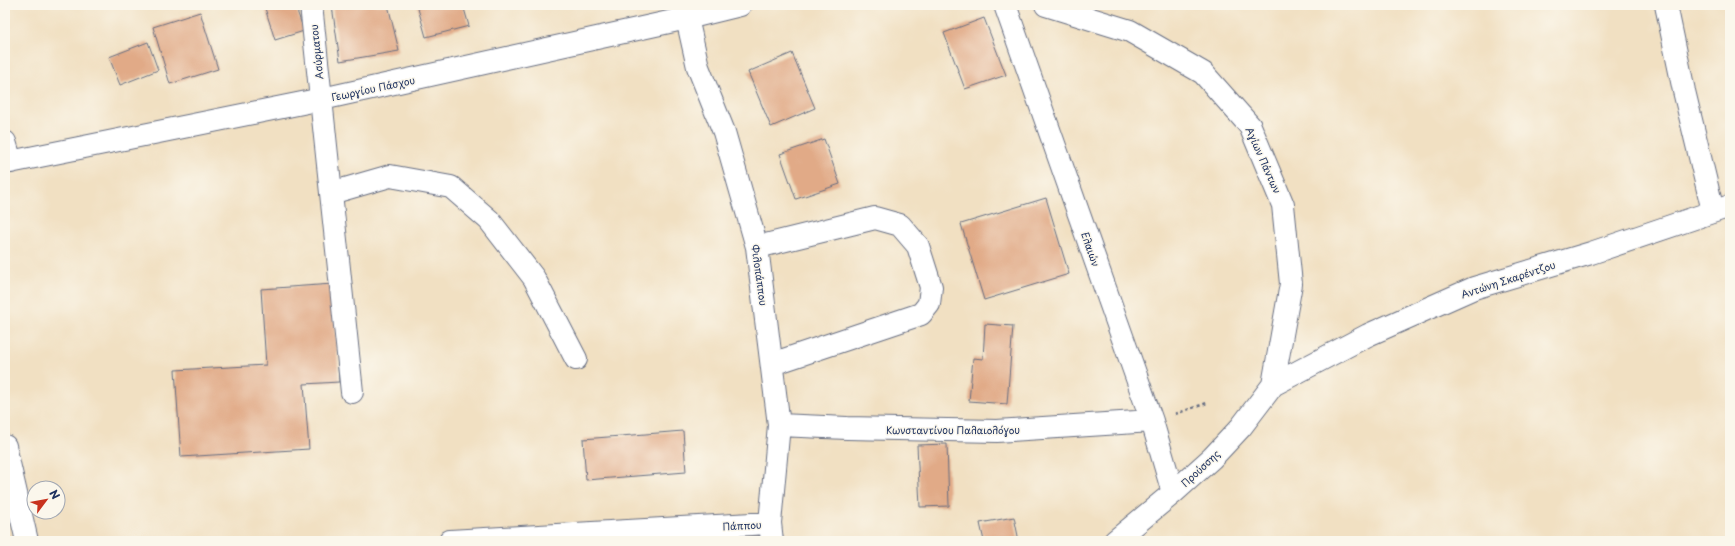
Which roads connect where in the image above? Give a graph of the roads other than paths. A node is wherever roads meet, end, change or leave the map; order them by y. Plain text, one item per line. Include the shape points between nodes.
1 (311, 5) edge
2 (740, 5) edge
3 (1005, 5) edge
4 (1046, 5) edge
5 (1666, 5) edge
6 (691, 12) edge
7 (322, 99) junction
8 (7, 156) edge
9 (331, 193) junction
10 (1721, 209) edge
11 (757, 247) junction
12 (576, 359) dead end
13 (772, 364) junction
14 (1273, 385) junction
15 (352, 392) dead end
16 (1152, 421) junction
17 (779, 425) junction
18 (5, 446) edge
19 (1173, 493) junction
20 (771, 532) edge
21 (27, 541) edge
22 (450, 541) edge
23 (1115, 541) edge

1 - 7 street, Ασύρματου
2 - 6 street, Γεωργίου Πάσχου
3 - 16 street, Ελαιών
4 - 14 street, Αγίων Πάντων via 1130,31 1203,73 1250,126 1283,205 1291,284
5 - 10 street via 1684,92
6 - 7 street, Γεωργίου Πάσχου
6 - 11 street, Φιλοπάππου via 698,67 724,132
7 - 8 street, Γεωργίου Πάσχου
7 - 9 street, Ασύρματου
9 - 12 street via 390,176 451,187 490,220 534,278
9 - 15 street, Ασύρματου
10 - 14 street, Αντώνη Σκαρέντζου via 1590,253 1474,288 1368,335
11 - 13 street, Φιλοπάππου
11 - 13 street via 875,218 900,225 918,246 932,287 929,304 921,314
13 - 17 street, Φιλοπάππου
14 - 19 street, Προύσσης via 1241,427 1212,458
16 - 17 street, Κωνσταντίνου Παλαιολόγου via 996,431
16 - 19 street, Ελαιών
17 - 20 street, Φιλοπάππου
18 - 21 street
19 - 23 street, Προύσσης
20 - 22 street, Πάππου

